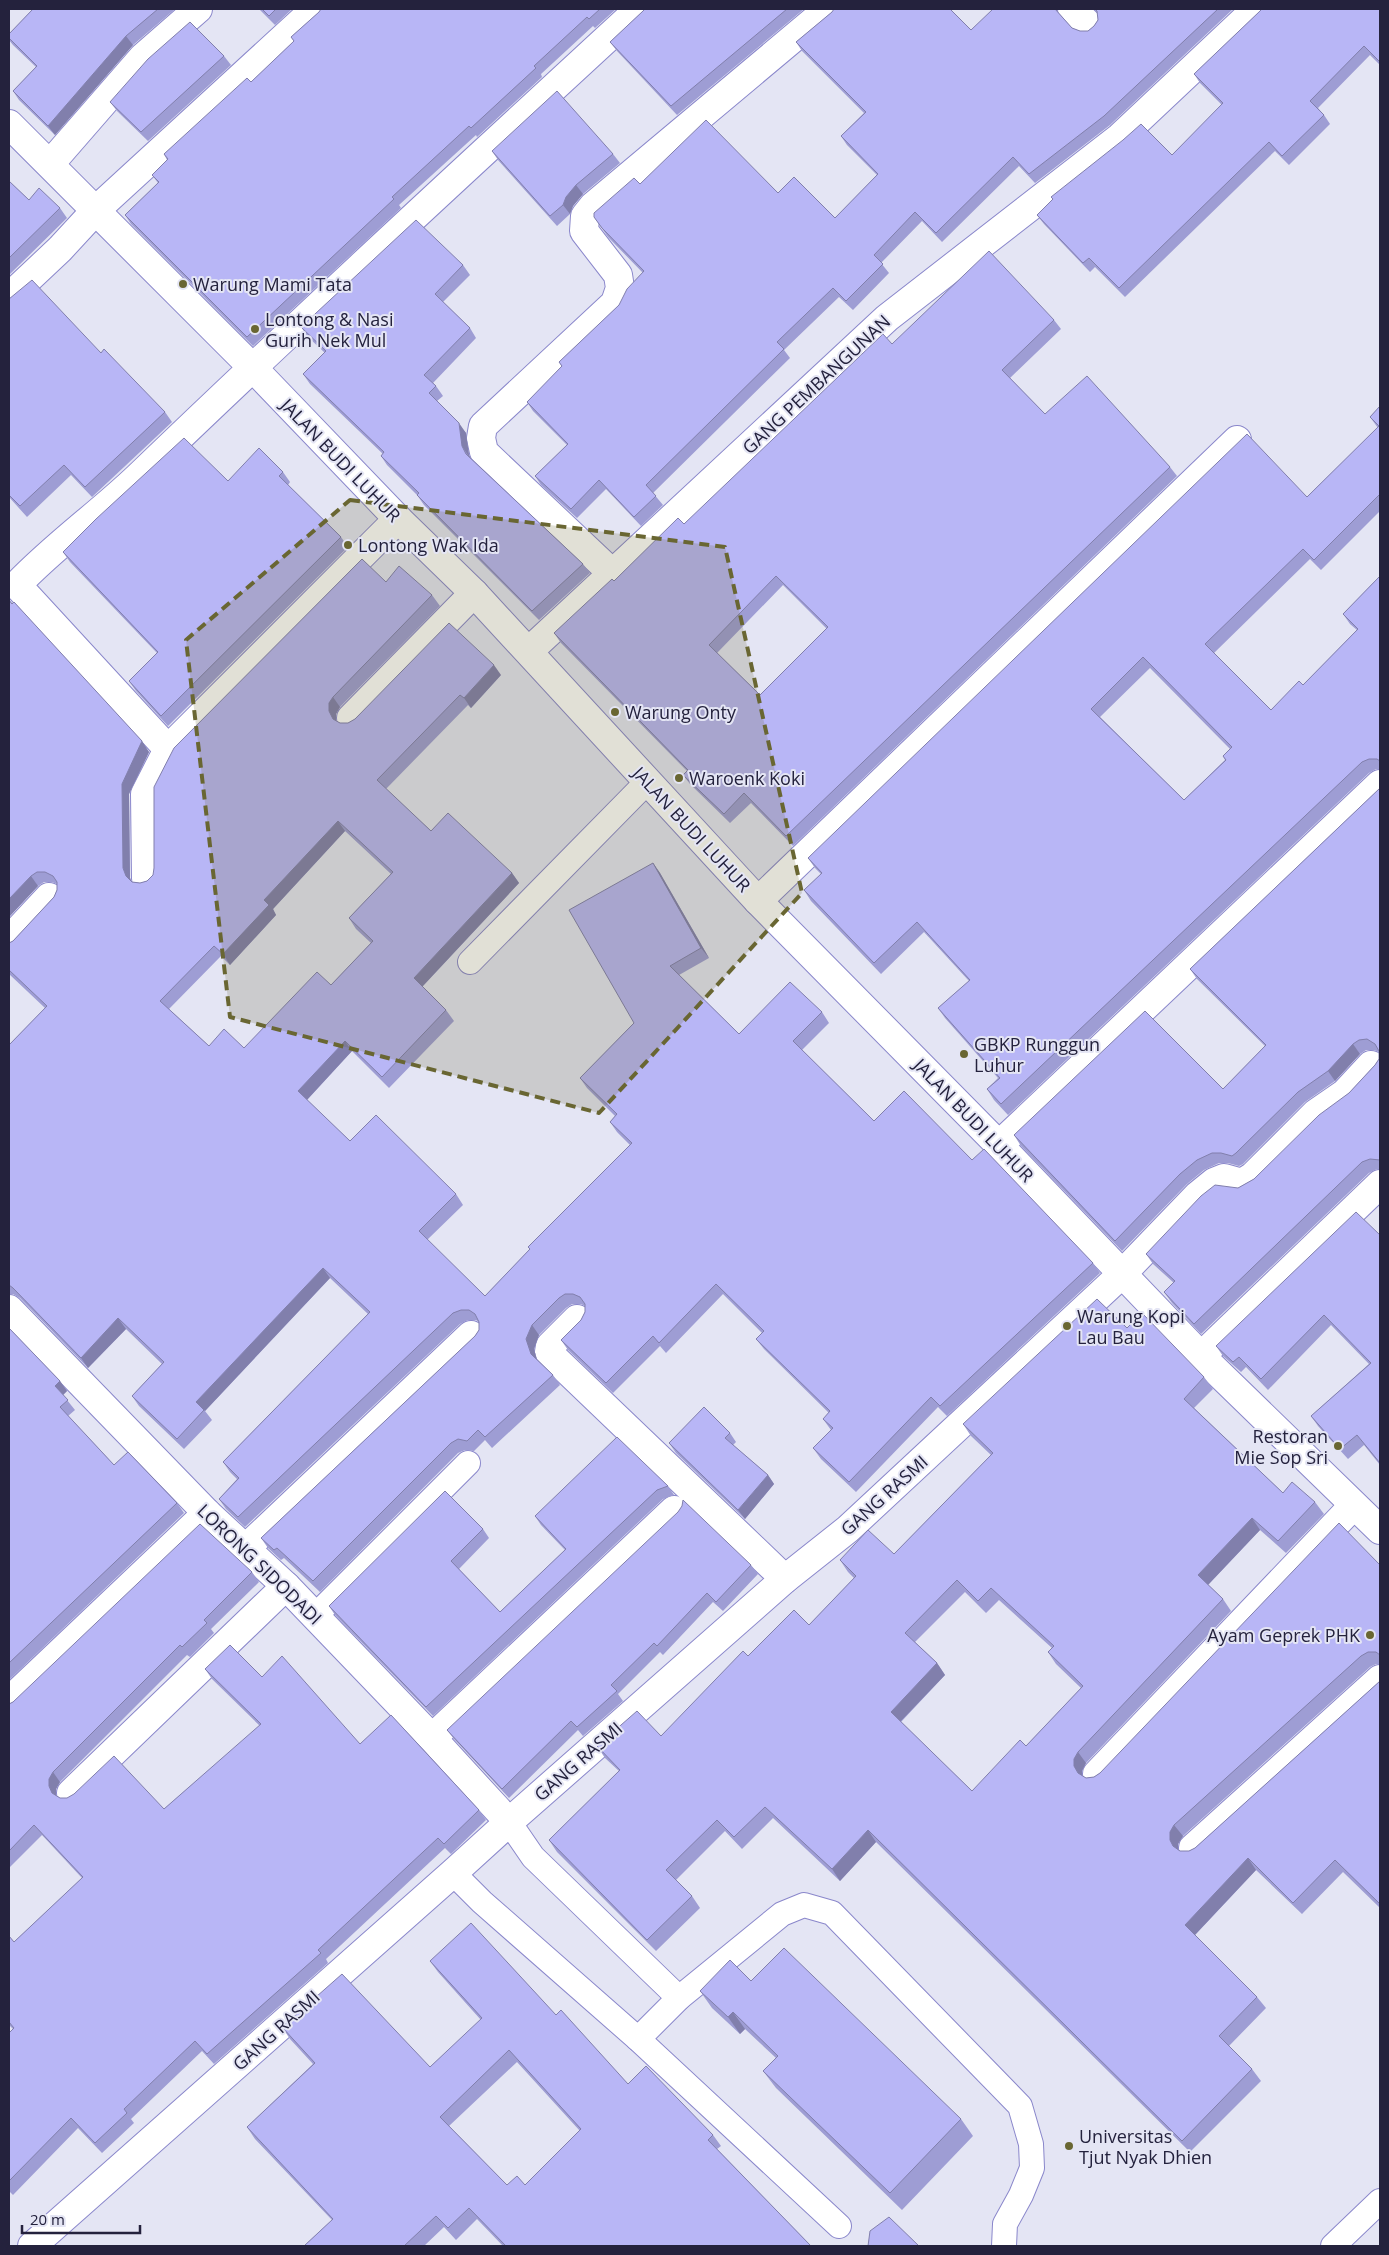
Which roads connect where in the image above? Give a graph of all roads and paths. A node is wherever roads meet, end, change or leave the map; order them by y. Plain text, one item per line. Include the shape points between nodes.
1 (198, 9) edge
2 (315, 9) edge
3 (639, 9) edge
4 (828, 9) edge
5 (1256, 9) edge
6 (9, 124) edge
7 (50, 164) junction
8 (96, 210) junction
9 (9, 297) edge
10 (252, 367) junction
11 (1236, 440) dead end
12 (398, 519) junction
13 (612, 572) junction
14 (474, 593) junction
15 (529, 651) junction
16 (351, 718) dead end
17 (168, 749) junction
18 (648, 781) junction
19 (1380, 784) edge
20 (146, 878) dead end
21 (49, 897) edge
22 (758, 901) junction
23 (9, 940) edge
24 (470, 962) dead end
25 (1371, 1065) dead end
26 (999, 1145) junction
27 (1380, 1184) edge
28 (1122, 1274) junction
29 (9, 1309) edge
30 (577, 1318) edge
31 (471, 1335) dead end
32 (1201, 1356) junction
33 (468, 1463) edge
34 (674, 1510) dead end
35 (207, 1512) junction
36 (1372, 1519) edge
37 (246, 1548) junction
38 (786, 1579) junction
39 (286, 1586) junction
40 (315, 1616) junction
41 (1380, 1679) edge
42 (9, 1701) edge
43 (432, 1738) junction
44 (1096, 1774) edge
45 (71, 1793) edge
46 (509, 1822) junction
47 (1193, 1848) edge
48 (453, 1874) junction
49 (679, 1998) junction
50 (638, 2039) junction
51 (1380, 2201) edge
52 (838, 2226) dead end
53 (32, 2246) edge
54 (1004, 2246) edge
55 (1333, 2246) edge

1 - 7 street via 143,57
2 - 8 street
3 - 10 street
4 - 13 street via 593,206 585,216 584,231 618,275 620,288 615,303 483,426 480,438 484,452
5 - 13 street, GANG PEMBANGUNAN via 1120,137 887,318
6 - 7 street, JALAN BUDI LUHUR
7 - 8 street, JALAN BUDI LUHUR
8 - 9 street
8 - 10 street, JALAN BUDI LUHUR
10 - 12 street, JALAN BUDI LUHUR
10 - 17 street via 104,509 44,557 17,585
11 - 22 street
12 - 14 street, JALAN BUDI LUHUR
12 - 17 street
13 - 15 street, GANG PEMBANGUNAN
14 - 15 street, JALAN BUDI LUHUR
14 - 16 street
15 - 18 street, JALAN BUDI LUHUR
17 - 20 street via 146,794
18 - 22 street, JALAN BUDI LUHUR
18 - 24 lane
19 - 26 street
21 - 23 street
22 - 26 street, JALAN BUDI LUHUR
25 - 28 street, GANG RASMI via 1345,1093 1316,1113 1253,1176 1242,1183 1224,1178 1198,1195
26 - 28 street, JALAN BUDI LUHUR
27 - 32 street
28 - 32 street, JALAN BUDI LUHUR
28 - 38 street, GANG RASMI via 848,1529
29 - 35 street, LORONG SIDODADI
30 - 38 street via 550,1346 549,1352
31 - 37 street
32 - 36 street, JALAN BUDI LUHUR
33 - 40 lane
34 - 43 street
35 - 37 street, LORONG SIDODADI
35 - 42 street
36 - 44 street
37 - 39 street, LORONG SIDODADI
38 - 46 street, GANG RASMI
39 - 40 street, LORONG SIDODADI
39 - 45 street
40 - 43 street, LORONG SIDODADI
41 - 47 street
43 - 46 street, LORONG SIDODADI
46 - 48 street, GANG RASMI
46 - 49 lane via 534,1857
48 - 50 lane
48 - 53 street, GANG RASMI
49 - 50 lane
49 - 54 lane via 782,1914 804,1905 832,1913 1020,2106 1031,2144 1032,2168 1005,2224
50 - 52 lane
51 - 55 lane

